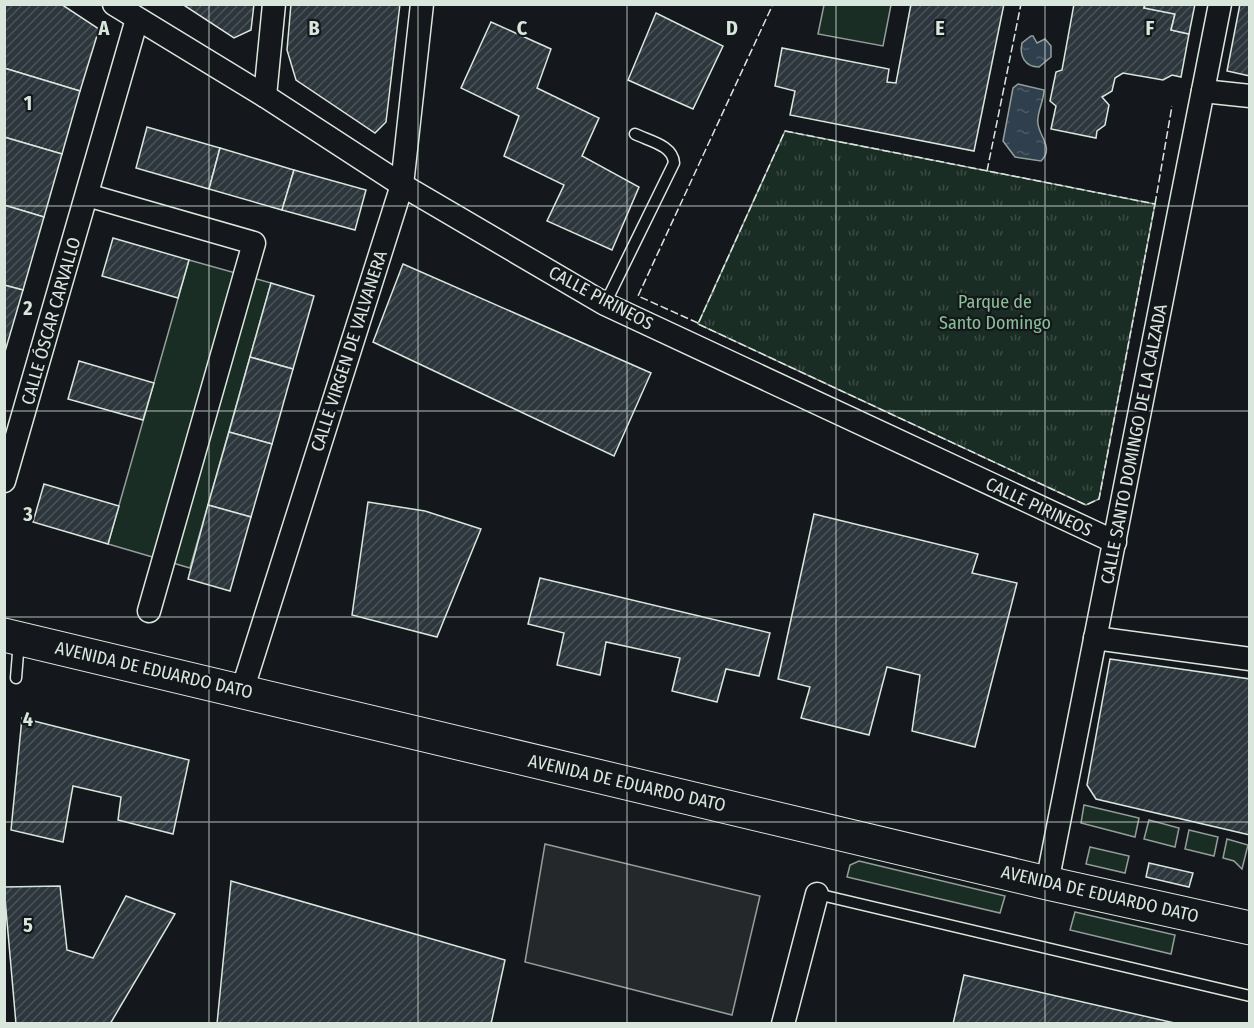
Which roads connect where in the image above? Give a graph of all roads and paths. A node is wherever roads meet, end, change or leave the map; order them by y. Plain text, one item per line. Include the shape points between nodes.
1 (114, 4) edge
2 (274, 4) edge
3 (422, 4) edge
4 (1220, 4) edge
5 (137, 19) junction
6 (1203, 91) junction
7 (265, 96) junction
8 (1250, 96) edge
9 (635, 134) dead end
10 (402, 184) junction
11 (87, 195) junction
12 (605, 304) junction
13 (4, 481) edge
14 (1115, 542) junction
15 (149, 611) dead end
16 (12, 636) edge
17 (1095, 638) junction
18 (1250, 659) edge
19 (16, 678) dead end
20 (242, 691) junction
21 (1047, 883) junction
22 (817, 894) joint
23 (1250, 928) edge
24 (1250, 996) edge
25 (783, 1023) edge

1 - 5 street, CALLE PIRINEOS
2 - 7 street
3 - 10 street, CALLE VIRGEN DE VALVANERA
4 - 6 street, CALLE SANTO DOMINGO DE LA CALZADA
5 - 7 street, CALLE PIRINEOS
5 - 11 street, CALLE ÓSCAR CARVALLO
6 - 8 street
6 - 14 street, CALLE SANTO DOMINGO DE LA CALZADA
7 - 10 street, CALLE PIRINEOS
9 - 12 lane via 666,148 674,157 674,164
10 - 12 street, CALLE PIRINEOS
10 - 20 street, CALLE VIRGEN DE VALVANERA
11 - 13 street, CALLE ÓSCAR CARVALLO
11 - 15 street via 254,243
12 - 14 street, CALLE PIRINEOS
14 - 17 street, CALLE SANTO DOMINGO DE LA CALZADA
16 - 19 lane
16 - 20 main road, AVENIDA DE EDUARDO DATO
17 - 18 street
17 - 21 street, CALLE SANTO DOMINGO DE LA CALZADA
20 - 21 main road, AVENIDA DE EDUARDO DATO
21 - 23 main road, AVENIDA DE EDUARDO DATO
22 - 24 lane
22 - 25 street

